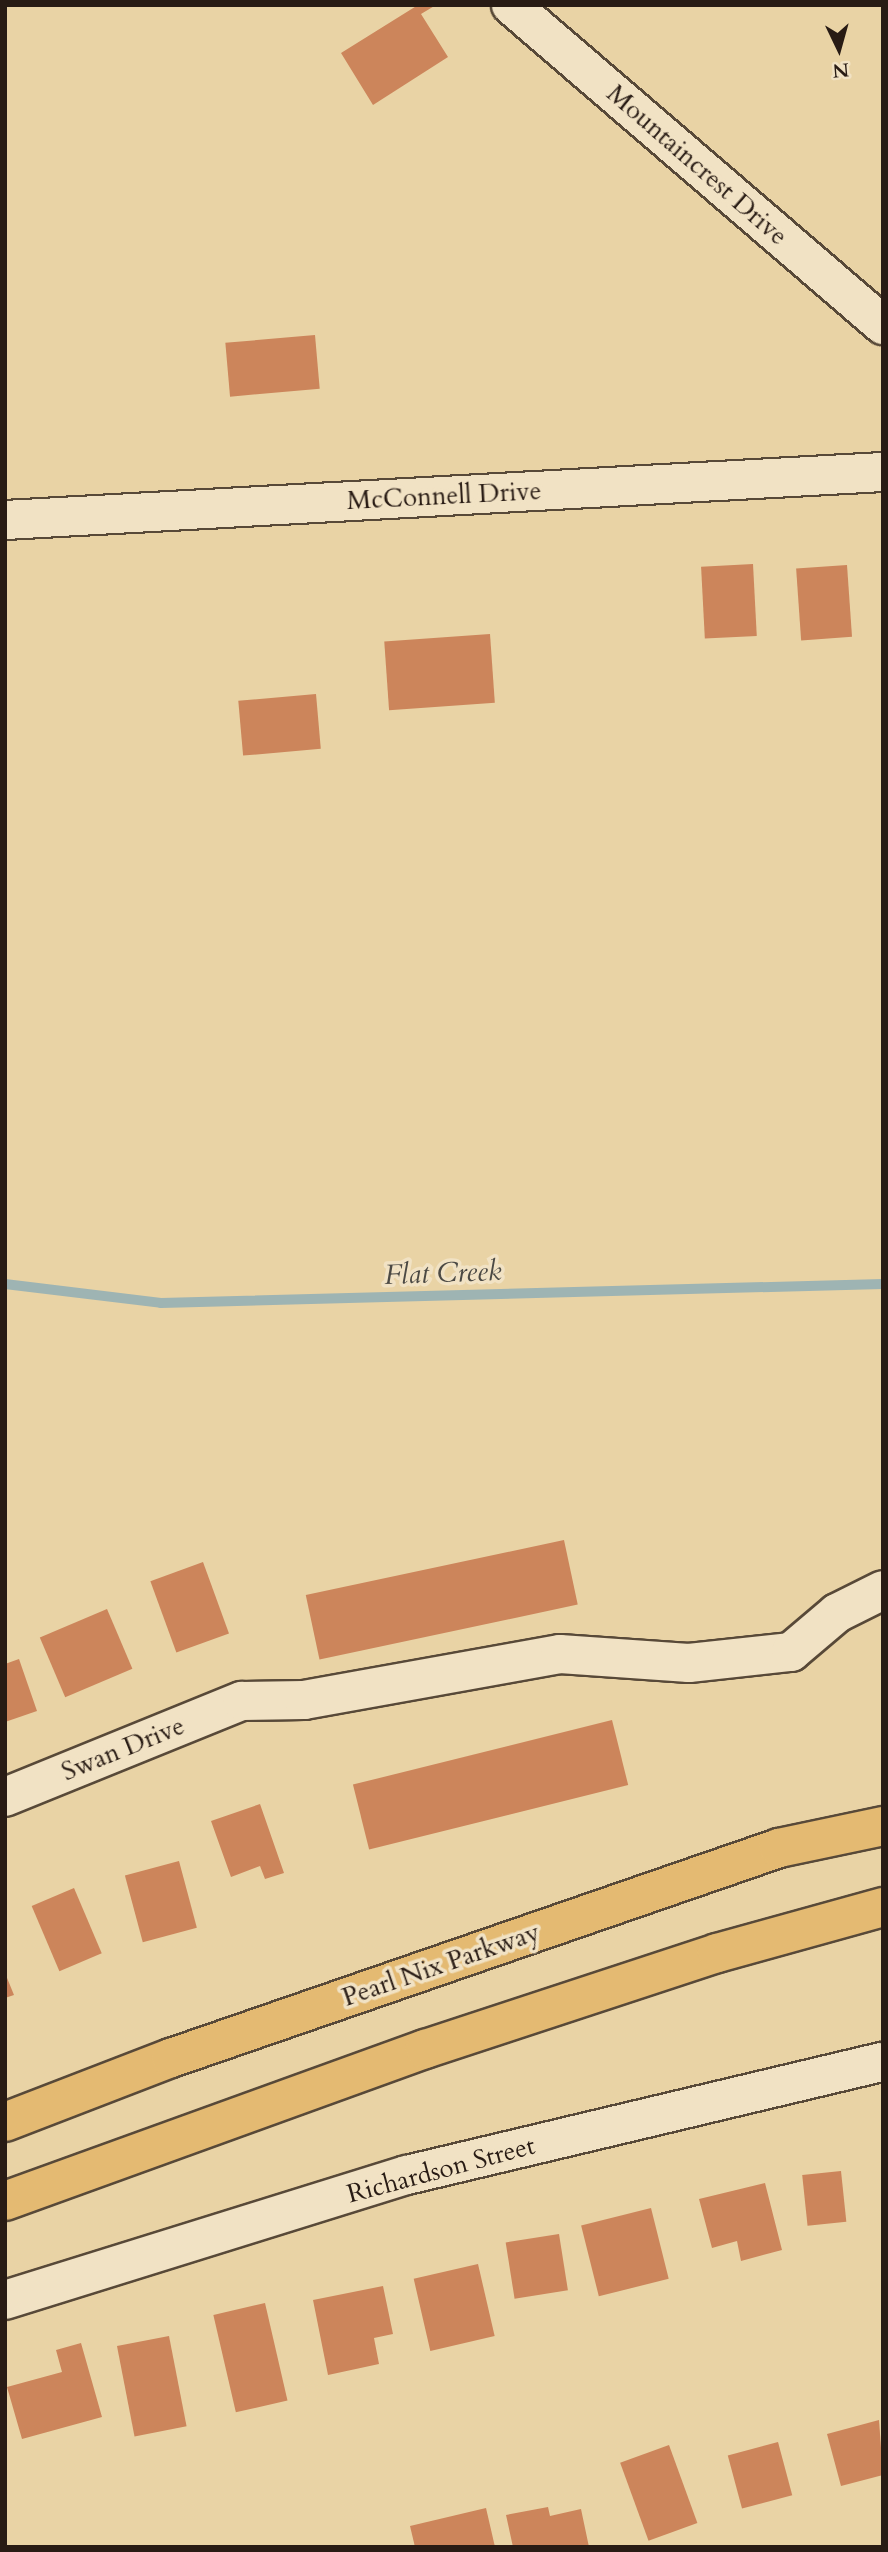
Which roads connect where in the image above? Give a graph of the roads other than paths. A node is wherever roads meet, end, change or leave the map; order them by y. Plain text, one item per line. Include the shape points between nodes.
1 (511, 5) edge
2 (883, 326) edge
3 (883, 472) edge
4 (5, 520) edge
5 (883, 1590) edge
6 (5, 1797) edge
7 (883, 1826) edge
8 (883, 1907) edge
9 (883, 2062) edge
10 (5, 2122) edge
11 (5, 2201) edge
12 (5, 2300) edge

1 - 2 street, Mountaincrest Drive
3 - 4 street, McConnell Drive
5 - 6 street, Swan Drive via 837,1613 791,1652 689,1663 560,1654 304,1700 242,1701
7 - 10 main road, Pearl Nix Parkway via 779,1848 171,2058
8 - 11 main road via 717,1953 425,2049
9 - 12 street, Richardson Street via 407,2175

